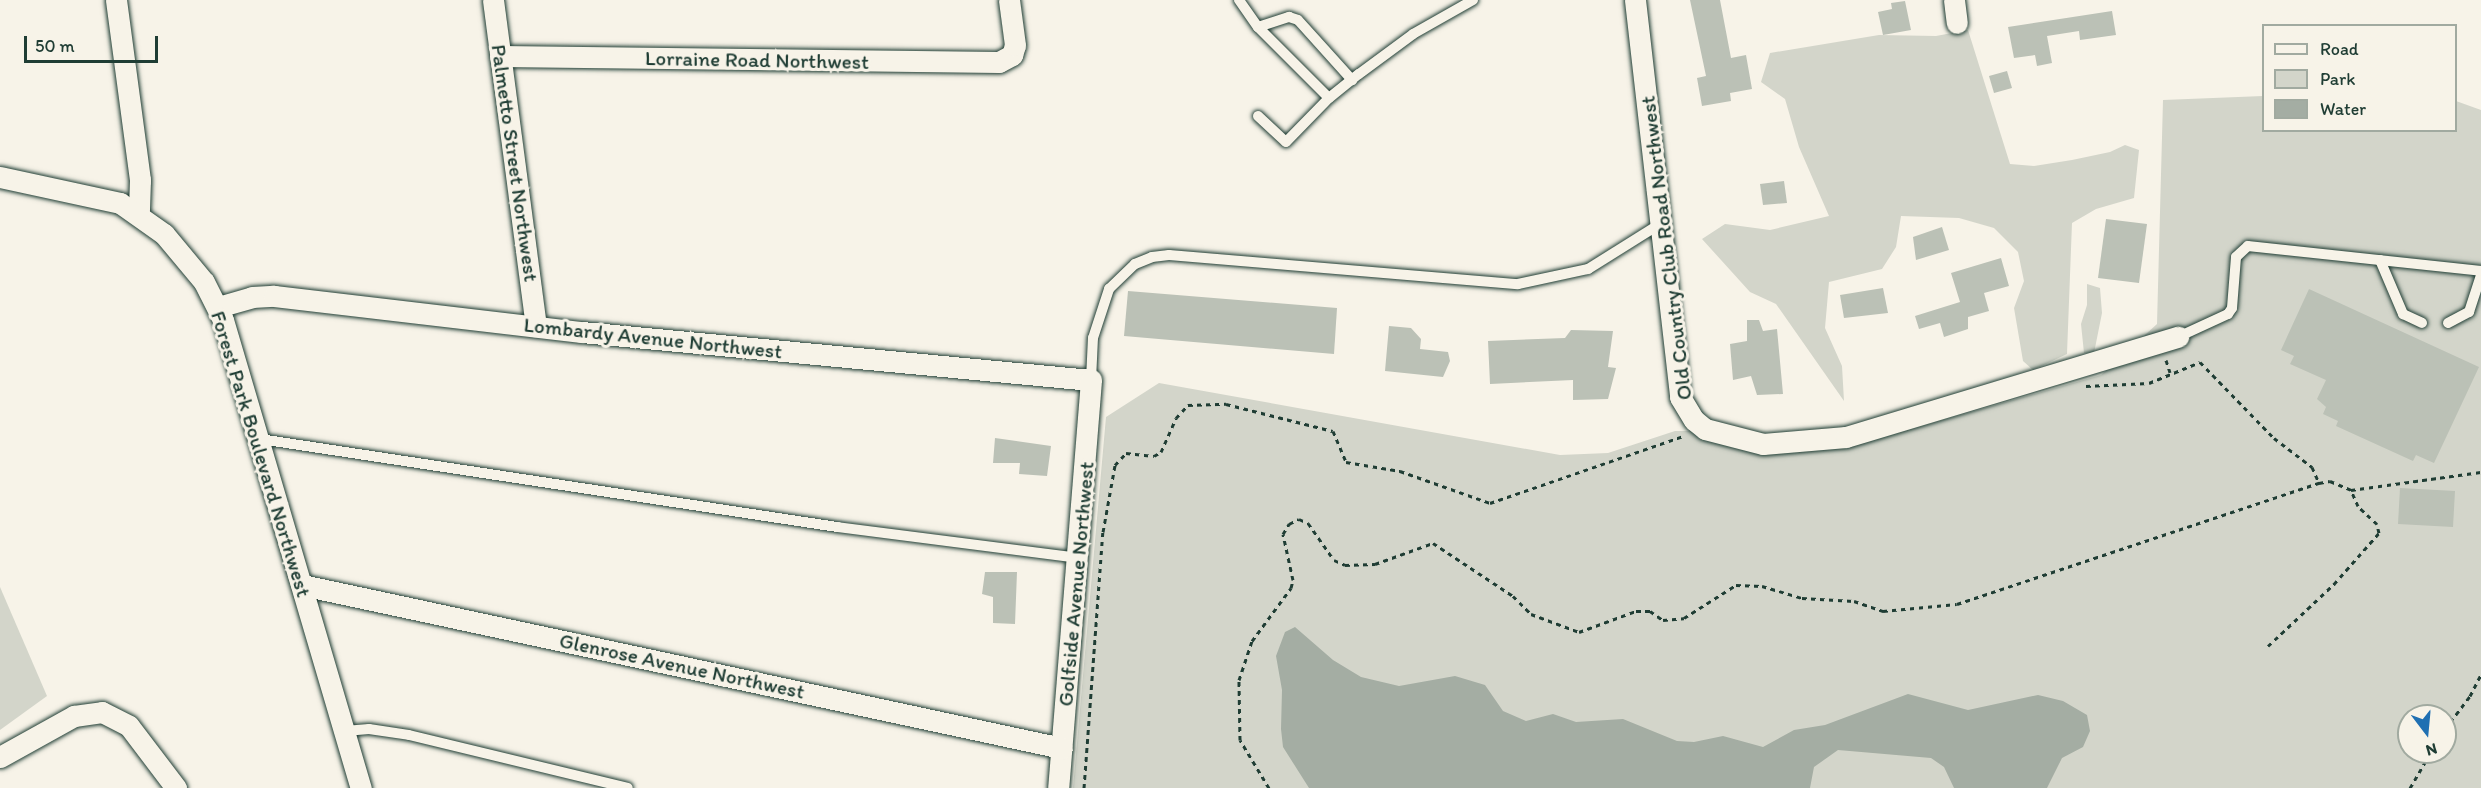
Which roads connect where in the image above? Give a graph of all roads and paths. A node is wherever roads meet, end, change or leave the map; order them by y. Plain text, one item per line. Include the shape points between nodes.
1 (116, 0) edge
2 (493, 0) edge
3 (1009, 0) edge
4 (1239, 0) edge
5 (1473, 0) edge
6 (1635, 0) edge
7 (1954, 0) edge
8 (1957, 23) dead end
9 (1258, 27) junction
10 (500, 56) junction
11 (1352, 80) junction
12 (1329, 98) junction
13 (1258, 116) dead end
14 (0, 177) edge
15 (139, 214) junction
16 (1663, 222) junction
17 (2380, 260) junction
18 (2481, 272) edge
19 (218, 307) junction
20 (2422, 323) dead end
21 (2448, 324) dead end
22 (536, 326) junction
23 (2178, 337) joint
24 (1091, 380) junction
25 (2082, 386) dead end
26 (1688, 436) dead end
27 (260, 439) junction
28 (2481, 472) edge
29 (2319, 483) junction
30 (2351, 490) junction
31 (1078, 558) junction
32 (302, 585) junction
33 (2268, 646) dead end
34 (2481, 674) edge
35 (2457, 713) edge
36 (345, 731) junction
37 (1062, 748) junction
38 (0, 758) edge
39 (2424, 764) edge
40 (176, 788) edge
41 (361, 788) edge
42 (628, 788) edge
43 (1058, 788) edge
44 (1084, 788) edge
45 (1269, 788) edge
46 (2410, 788) edge

1 - 15 street via 140,180
2 - 10 street, Palmetto Street Northwest
3 - 10 street, Lorraine Road Northwest via 1015,45 1012,55 999,62
4 - 9 lane
5 - 11 lane via 1413,33
6 - 16 street, Old Country Club Road Northwest
7 - 8 street
9 - 11 lane via 1289,17 1298,20
9 - 12 lane
10 - 22 street, Palmetto Street Northwest
11 - 12 lane
12 - 13 lane via 1286,142
14 - 15 street, Forest Park Boulevard Northwest via 86,193 120,203
15 - 19 street, Forest Park Boulevard Northwest via 164,234 189,263
16 - 23 street, Old Country Club Road Northwest via 1680,397 1694,420 1705,429 1741,441 1794,444 1845,437
16 - 24 lane via 1616,255 1588,268 1518,284 1169,255 1152,257 1128,270 1110,288 1093,338
17 - 18 lane
17 - 20 lane via 2403,314
17 - 23 lane via 2248,246 2236,257 2232,308 2228,314
18 - 21 lane via 2469,312
19 - 22 street, Lombardy Avenue Northwest via 252,297 274,296
19 - 27 street, Forest Park Boulevard Northwest
22 - 24 street, Lombardy Avenue Northwest
24 - 31 street, Golfside Avenue Northwest
25 - 29 path via 2149,383 2200,362 2274,438 2312,467
26 - 44 path via 1583,468 1490,503 1400,471 1346,462 1333,431 1226,404 1188,405 1176,418 1166,446 1158,454 1126,453 1115,465 1103,532
27 - 31 lane via 837,527
27 - 32 street, Forest Park Boulevard Northwest
28 - 30 path
29 - 30 path via 2330,481
29 - 45 path via 1957,604 1897,613 1854,601 1802,598 1762,586 1736,585 1684,618 1663,620 1650,611 1636,611 1579,632 1531,614 1513,596 1433,543 1375,564 1345,565 1326,551 1308,522 1299,519 1289,524 1283,534 1293,580 1291,588 1252,641 1239,680 1240,740
30 - 33 path via 2358,506 2377,524 2379,533 2334,584
31 - 37 street, Golfside Avenue Northwest
32 - 36 street, Forest Park Boulevard Northwest
32 - 37 street, Glenrose Avenue Northwest
34 - 35 path
36 - 41 street, Forest Park Boulevard Northwest
36 - 42 lane via 369,729 409,735
37 - 43 street, Golfside Avenue Northwest
38 - 40 street via 74,716 102,712 129,726
39 - 46 path

